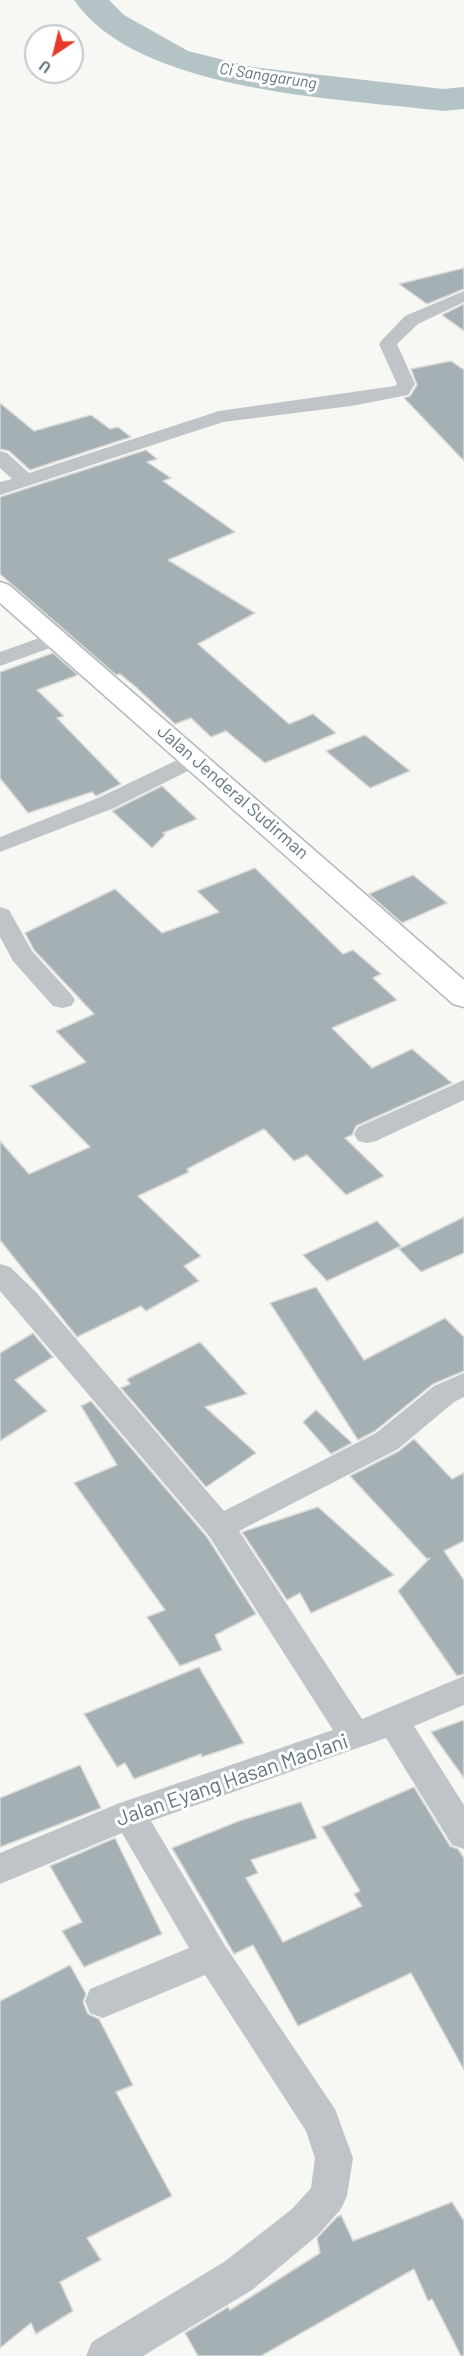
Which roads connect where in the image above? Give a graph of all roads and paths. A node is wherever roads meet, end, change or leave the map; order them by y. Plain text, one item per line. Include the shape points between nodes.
1 (464, 296) edge
2 (0, 457) edge
3 (26, 481) junction
4 (0, 489) edge
5 (0, 590) edge
6 (56, 638) junction
7 (0, 660) edge
8 (195, 759) junction
9 (0, 845) edge
10 (0, 915) edge
11 (464, 997) edge
12 (62, 1000) dead end
13 (464, 1089) edge
14 (367, 1134) dead end
15 (0, 1274) edge
16 (464, 1384) edge
17 (220, 1527) junction
18 (464, 1690) edge
19 (392, 1719) junction
20 (355, 1737) junction
21 (129, 1814) junction
22 (464, 1834) edge
23 (0, 1869) edge
24 (212, 1955) junction
25 (103, 2001) dead end
26 (105, 2356) edge

1 - 3 street via 418,315 396,331 388,344 405,384 401,391 219,417
2 - 3 street
3 - 4 street
5 - 6 main road, Jalan Jenderal Sudirman
6 - 7 street
6 - 8 main road, Jalan Jenderal Sudirman
8 - 9 street via 106,803
8 - 11 main road, Jalan Jenderal Sudirman
10 - 12 street via 22,955
13 - 14 street
15 - 17 street via 26,1299
16 - 17 street via 444,1394 387,1440
17 - 20 street
18 - 19 street, Jalan Eyang Hasan Maolani
19 - 20 street, Jalan Eyang Hasan Maolani
19 - 22 street
20 - 21 street, Jalan Eyang Hasan Maolani
21 - 23 street, Jalan Eyang Hasan Maolani
21 - 24 street
24 - 25 street
24 - 26 street via 322,2122 334,2158 328,2196 305,2222 238,2276

